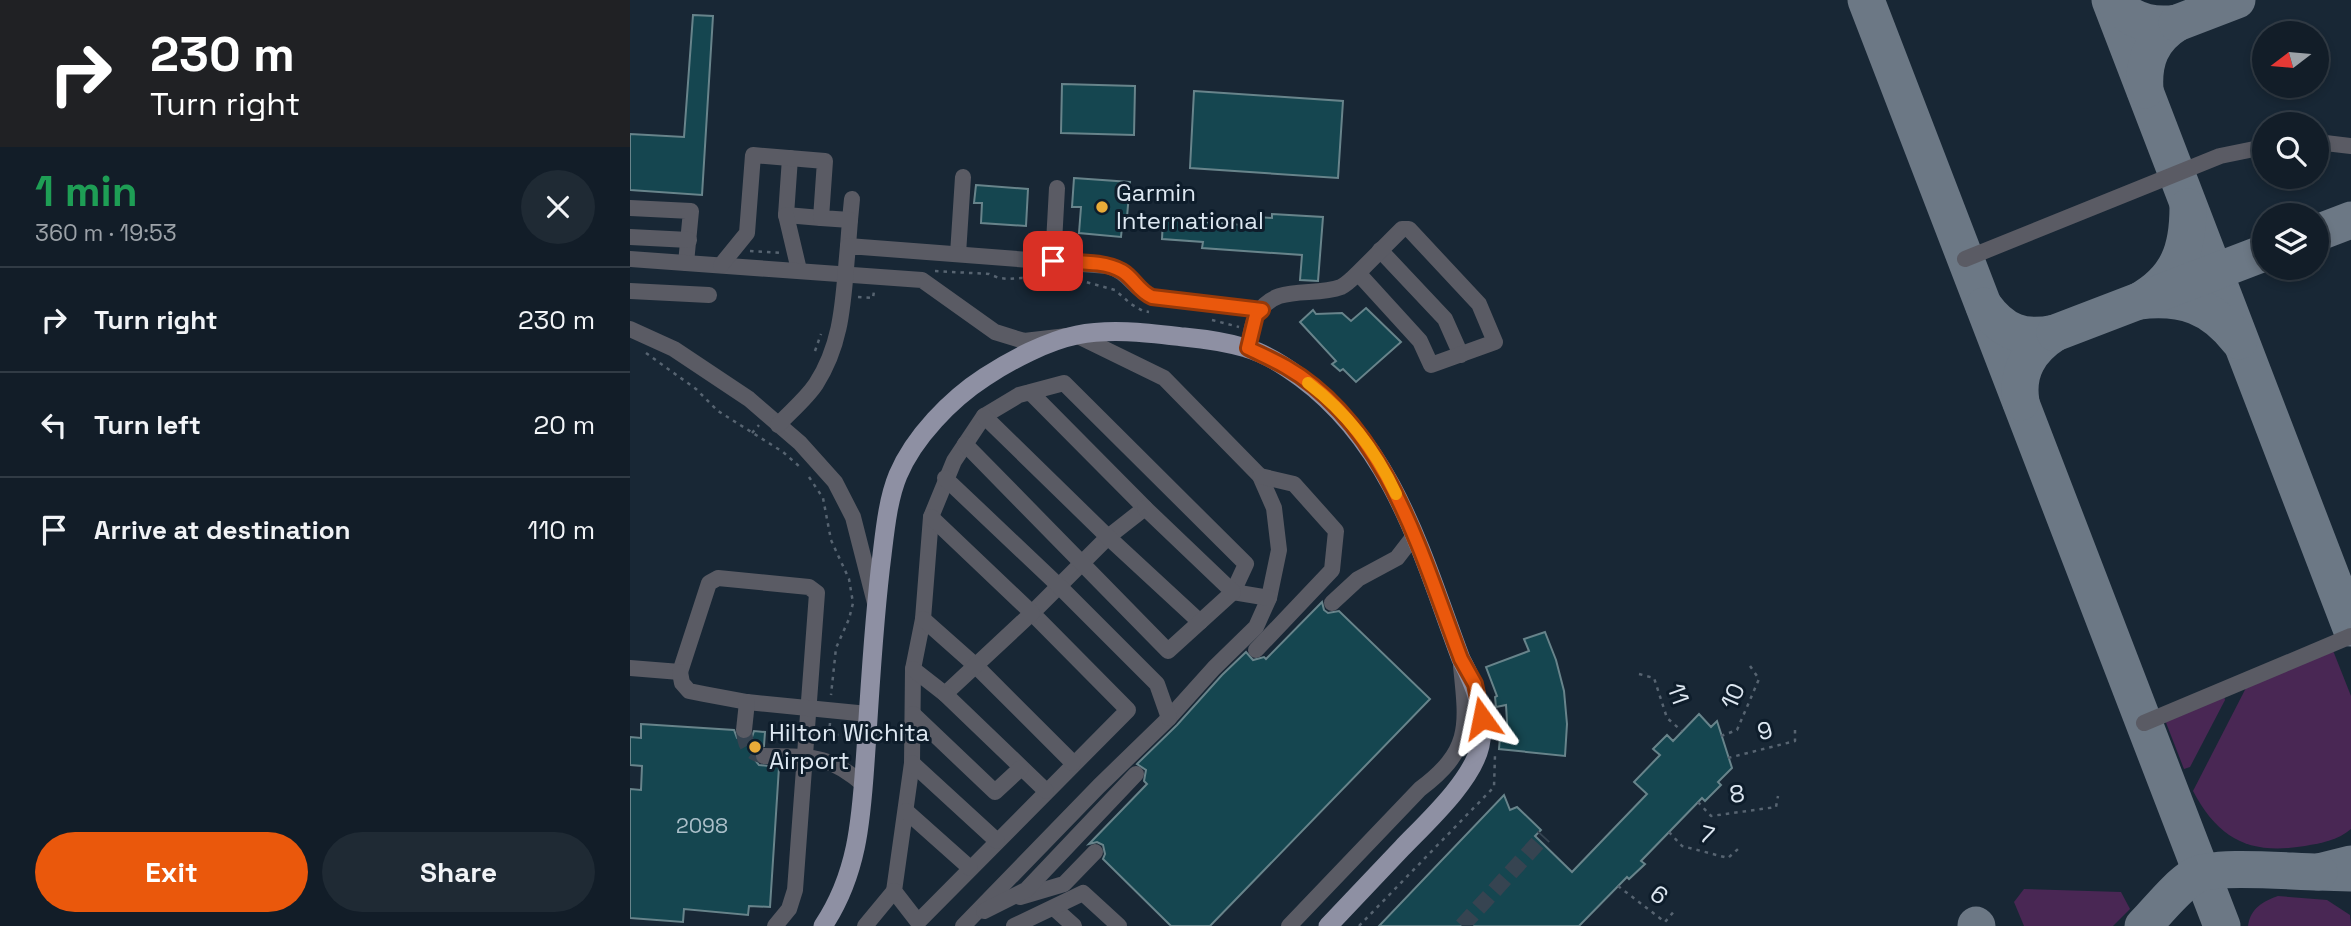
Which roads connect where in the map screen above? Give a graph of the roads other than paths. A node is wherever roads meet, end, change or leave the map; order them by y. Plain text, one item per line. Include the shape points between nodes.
1 (2329, 143) edge
2 (2351, 146) edge
3 (2252, 149) edge
4 (790, 158) junction
5 (963, 177) dead end
6 (1057, 188) dead end
7 (852, 199) dead end
8 (630, 208) edge
9 (786, 215) junction
10 (821, 218) junction
11 (850, 220) junction
12 (630, 237) edge
13 (689, 240) junction
14 (848, 246) junction
15 (1380, 250) junction
16 (958, 254) junction
17 (630, 259) edge
18 (1965, 259) dead end
19 (1053, 261) junction
20 (686, 263) junction
21 (721, 265) junction
22 (799, 270) junction
23 (1358, 273) junction
24 (846, 274) junction
25 (630, 291) edge
26 (709, 295) dead end
27 (1262, 310) junction
28 (630, 329) edge
29 (1076, 335) junction
30 (1250, 339) junction
31 (1461, 355) junction
32 (1030, 392) junction
33 (984, 416) junction
34 (773, 420) junction
35 (965, 444) junction
36 (1260, 477) junction
37 (945, 478) junction
38 (1145, 508) junction
39 (931, 517) junction
40 (1414, 536) junction
41 (1108, 537) junction
42 (1083, 562) junction
43 (1059, 586) junction
44 (1233, 592) junction
45 (1269, 598) junction
46 (1332, 603) dead end
47 (876, 609) junction
48 (1032, 613) junction
49 (923, 620) junction
50 (1200, 622) junction
51 (1154, 636) junction
52 (2351, 636) edge
53 (1256, 650) dead end
54 (1132, 659) junction
55 (1461, 659) junction
56 (976, 666) junction
57 (630, 668) edge
58 (913, 669) junction
59 (673, 671) junction
60 (945, 694) junction
61 (747, 702) junction
62 (809, 709) junction
63 (868, 714) junction
64 (914, 714) junction
65 (1168, 718) junction
66 (2144, 723) dead end
67 (744, 730) tunnel mouth
68 (764, 756) dead end
69 (806, 757) junction
70 (912, 763) junction
71 (1073, 763) junction
72 (1021, 768) junction
73 (1136, 774) dead end
74 (864, 785) junction
75 (1046, 791) junction
76 (906, 811) junction
77 (997, 841) junction
78 (1095, 852) dead end
79 (970, 869) junction
80 (894, 891) junction
81 (998, 904) junction
82 (1054, 908) junction
83 (968, 921) edge
84 (916, 924) edge
85 (775, 926) edge
86 (823, 926) edge
87 (864, 926) edge
88 (1015, 926) edge
89 (1074, 926) edge
90 (1119, 926) edge
91 (1289, 926) edge
92 (1328, 926) edge

1 - 2 street
3 - 18 street via 2220,156
4 - 9 street
4 - 10 street via 825,161
4 - 21 street via 753,155 747,233
5 - 16 street
6 - 19 street
7 - 11 street
8 - 13 street via 691,211
9 - 10 street
9 - 22 street
10 - 11 street
11 - 14 street
12 - 13 street
13 - 20 street
14 - 16 street
14 - 24 street
15 - 23 street
15 - 31 street via 1446,319
15 - 31 street via 1402,229 1409,229 1479,304 1495,342
16 - 19 street
17 - 20 street
19 - 27 street via 1115,268 1152,297
20 - 21 street
21 - 22 street
22 - 24 street
23 - 27 street via 1343,286 1293,292 1272,299
23 - 31 street via 1420,341 1432,365
24 - 29 street via 922,280 995,332 1024,341
24 - 34 street via 839,333 830,359 815,386
25 - 26 street
27 - 30 street via 1256,315
28 - 34 street via 674,349
29 - 30 main road via 1145,332 1210,340
29 - 36 street via 1164,378
29 - 47 main road via 984,377 923,435 898,475
30 - 40 main road via 1340,410 1383,469
32 - 33 street
32 - 38 street
32 - 44 street via 1065,383 1246,564
33 - 35 street
33 - 41 street
34 - 47 street via 835,482 853,517
35 - 37 street
35 - 42 street
36 - 45 street via 1274,508 1279,550
36 - 53 street via 1294,484 1336,531 1332,570
37 - 39 street
37 - 43 street
38 - 41 street
38 - 44 street
39 - 48 street
39 - 49 street
40 - 46 street via 1397,558 1358,579
40 - 55 main road
41 - 42 street
41 - 50 street
42 - 43 street
42 - 51 street
43 - 48 street
43 - 54 street
44 - 45 street
44 - 50 street
45 - 65 street via 1256,627
47 - 63 main road
48 - 56 street
48 - 71 street via 1128,710
49 - 56 street
49 - 58 street
50 - 51 street via 1168,651
51 - 54 street
52 - 66 street
54 - 65 street via 1157,684
55 - 91 street via 1466,713 1464,735 1454,755 1442,773 1420,789
55 - 92 main road via 1475,684 1482,718 1480,746 1469,770 1444,805
56 - 60 street
56 - 71 street
57 - 59 street
58 - 60 street
58 - 64 street
59 - 61 street via 689,691
59 - 62 street via 709,583 718,578 809,587 817,593
60 - 72 street
61 - 62 street
61 - 67 street
62 - 63 street
62 - 69 street
63 - 74 main road
64 - 70 street
64 - 72 street via 995,792
65 - 83 street
68 - 69 street
69 - 74 street via 836,764
69 - 85 street via 795,890 789,909
70 - 76 street
70 - 77 street
71 - 75 street
72 - 75 street
73 - 81 street via 1026,890
74 - 86 main road via 859,838 845,883
75 - 77 street
76 - 79 street
76 - 80 street
77 - 79 street
78 - 81 street via 1064,884
79 - 84 street
80 - 84 street
80 - 87 street
81 - 83 street
82 - 88 street
82 - 89 street
82 - 90 street via 1083,893

